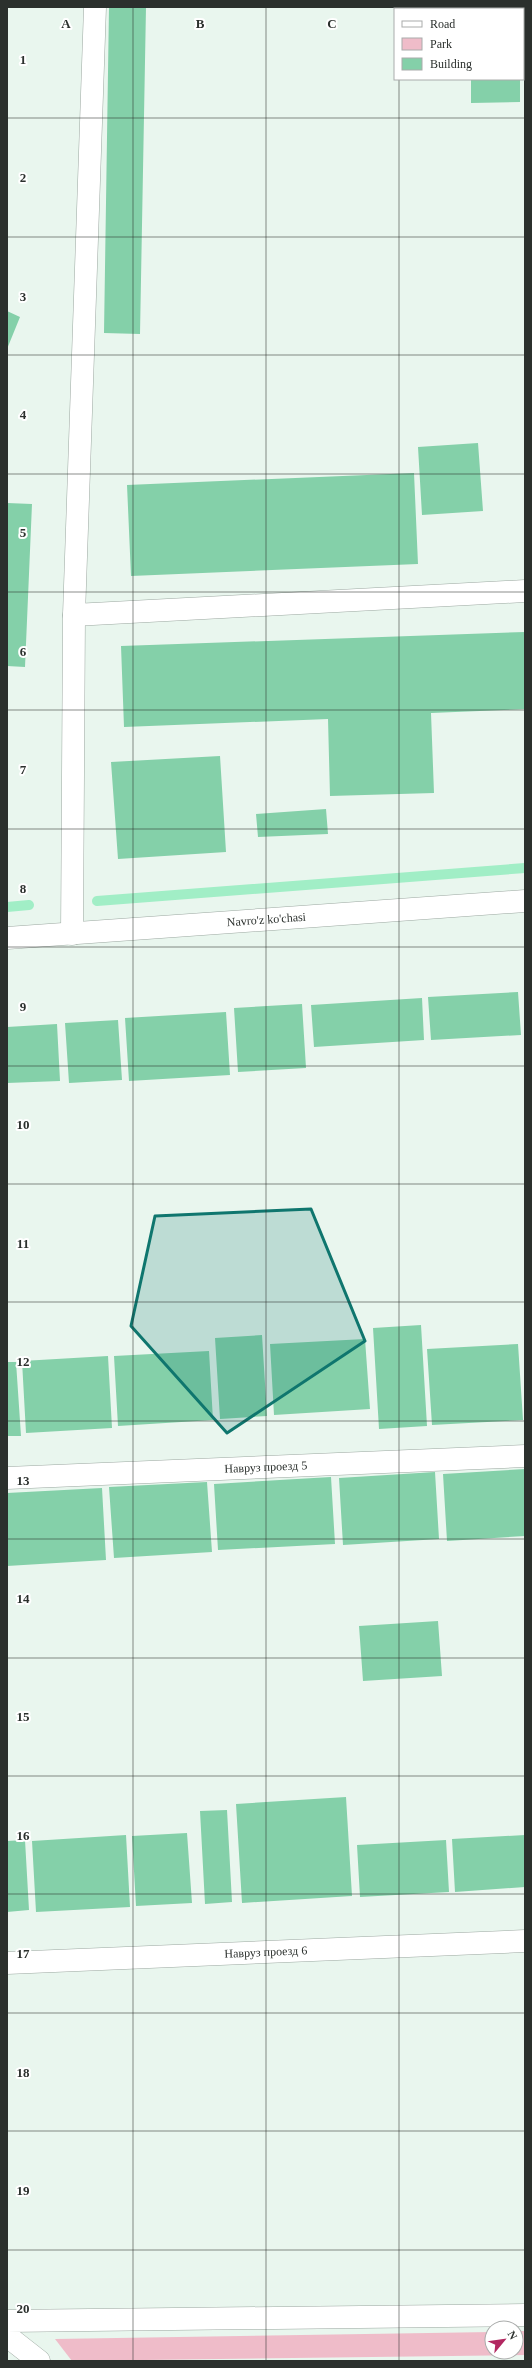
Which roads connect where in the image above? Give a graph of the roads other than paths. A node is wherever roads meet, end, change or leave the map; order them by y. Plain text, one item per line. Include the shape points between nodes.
1 (95, 7) edge
2 (525, 591) edge
3 (74, 615) junction
4 (525, 901) edge
5 (72, 934) junction
6 (7, 938) edge
7 (525, 1456) edge
8 (7, 1478) edge
9 (525, 1941) edge
10 (7, 1963) edge
11 (525, 2315) edge
12 (7, 2321) edge
13 (7, 2336) edge
14 (39, 2361) edge

1 - 3 main road
2 - 3 main road
3 - 5 main road
4 - 5 main road, Navro'z ko'chasi
5 - 6 main road, Navro'z ko'chasi
7 - 8 main road, Навруз проезд 5
9 - 10 main road, Навруз проезд 6
11 - 12 main road
13 - 14 main road

